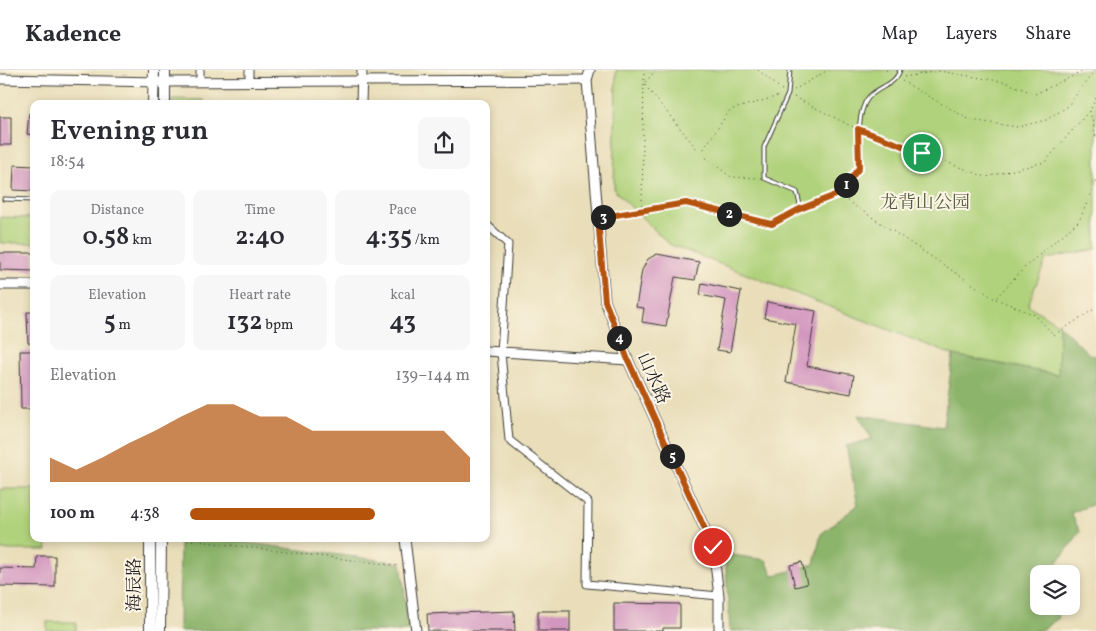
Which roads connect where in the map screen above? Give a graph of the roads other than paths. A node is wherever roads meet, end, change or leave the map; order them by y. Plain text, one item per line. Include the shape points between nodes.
1 (154, 70) edge
2 (165, 70) edge
3 (200, 70) edge
4 (248, 70) edge
5 (362, 70) edge
6 (590, 70) edge
7 (790, 70) edge
8 (900, 70) edge
9 (0, 80) edge
10 (588, 80) junction
11 (154, 82) junction
12 (165, 82) junction
13 (200, 82) junction
14 (248, 82) junction
15 (360, 82) junction
16 (153, 100) edge
17 (165, 100) edge
18 (361, 100) edge
19 (4, 199) dead end
20 (30, 200) edge
21 (800, 209) junction
22 (598, 218) junction
23 (490, 228) edge
24 (0, 284) edge
25 (30, 285) edge
26 (490, 352) edge
27 (501, 353) junction
28 (628, 360) junction
29 (150, 542) edge
30 (161, 542) edge
31 (405, 542) edge
32 (719, 596) junction
33 (150, 631) edge
34 (160, 631) edge
35 (416, 631) edge
36 (719, 631) edge

1 - 11 main road
2 - 12 main road
3 - 13 street
4 - 14 street
5 - 15 street
6 - 10 street, 山水路
7 - 21 lane via 788,94 764,147 764,178 796,192
8 - 21 lane via 897,78 868,98 858,129 859,168 838,194
9 - 11 street
10 - 15 street
10 - 22 street, 山水路
11 - 12 street
11 - 16 main road
12 - 13 street
12 - 17 main road
13 - 14 street
14 - 15 street
15 - 18 street
19 - 20 lane
21 - 22 lane via 772,224 686,203
22 - 28 street, 山水路 via 605,301
23 - 27 street via 508,244
24 - 25 street
26 - 27 street
27 - 28 street
27 - 32 street via 509,440 588,502 587,584
28 - 32 street, 山水路 via 713,547
29 - 33 main road, 海辰路
30 - 34 main road, 海辰路
31 - 35 street
32 - 36 street, 山水路

